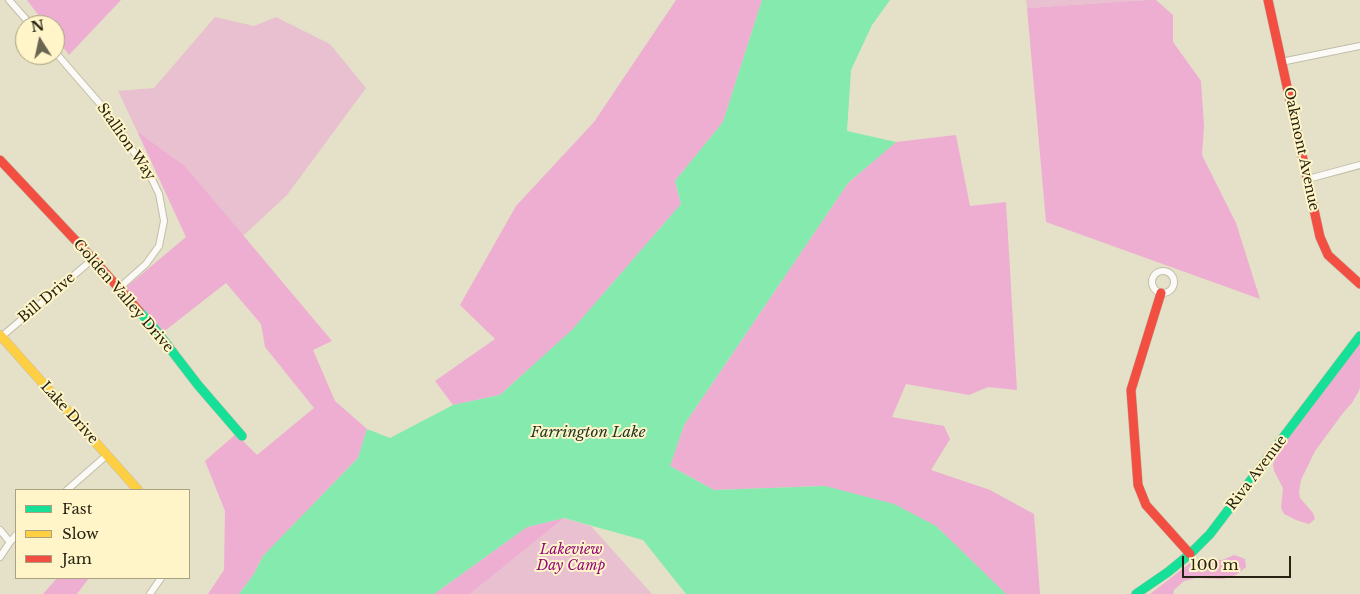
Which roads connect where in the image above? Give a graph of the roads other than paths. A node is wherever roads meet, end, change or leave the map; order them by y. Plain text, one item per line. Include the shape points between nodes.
1 (9, 0) edge
2 (1268, 0) edge
3 (22, 15) edge
4 (1360, 46) edge
5 (1282, 62) junction
6 (65, 64) edge
7 (0, 160) edge
8 (1360, 165) edge
9 (1308, 179) junction
10 (93, 259) junction
11 (1360, 284) edge
12 (118, 289) junction
13 (1161, 293) dead end
14 (0, 336) edge
15 (1360, 336) edge
16 (242, 436) dead end
17 (107, 455) junction
18 (68, 489) edge
19 (137, 489) edge
20 (0, 530) edge
21 (15, 535) edge
22 (10, 542) junction
23 (1190, 554) junction
24 (0, 557) edge
25 (161, 579) edge
26 (151, 593) edge
27 (1136, 594) edge

1 - 3 street
2 - 5 street, Oakmont Avenue
4 - 5 street
5 - 9 street, Oakmont Avenue
6 - 12 street, Stallion Way via 101,105 160,194 164,221 159,246 146,264
7 - 10 street, Golden Valley Drive
8 - 9 street
9 - 11 street, Oakmont Avenue via 1320,237 1328,255
10 - 12 street, Golden Valley Drive
10 - 14 street, Bill Drive
12 - 16 street, Golden Valley Drive
13 - 23 street via 1131,390 1138,486 1146,505
14 - 17 street, Lake Drive
15 - 23 street, Riva Avenue via 1227,513
17 - 18 street
17 - 19 street, Lake Drive
20 - 22 street
21 - 22 street
22 - 24 street
23 - 27 street, Riva Avenue
25 - 26 street

